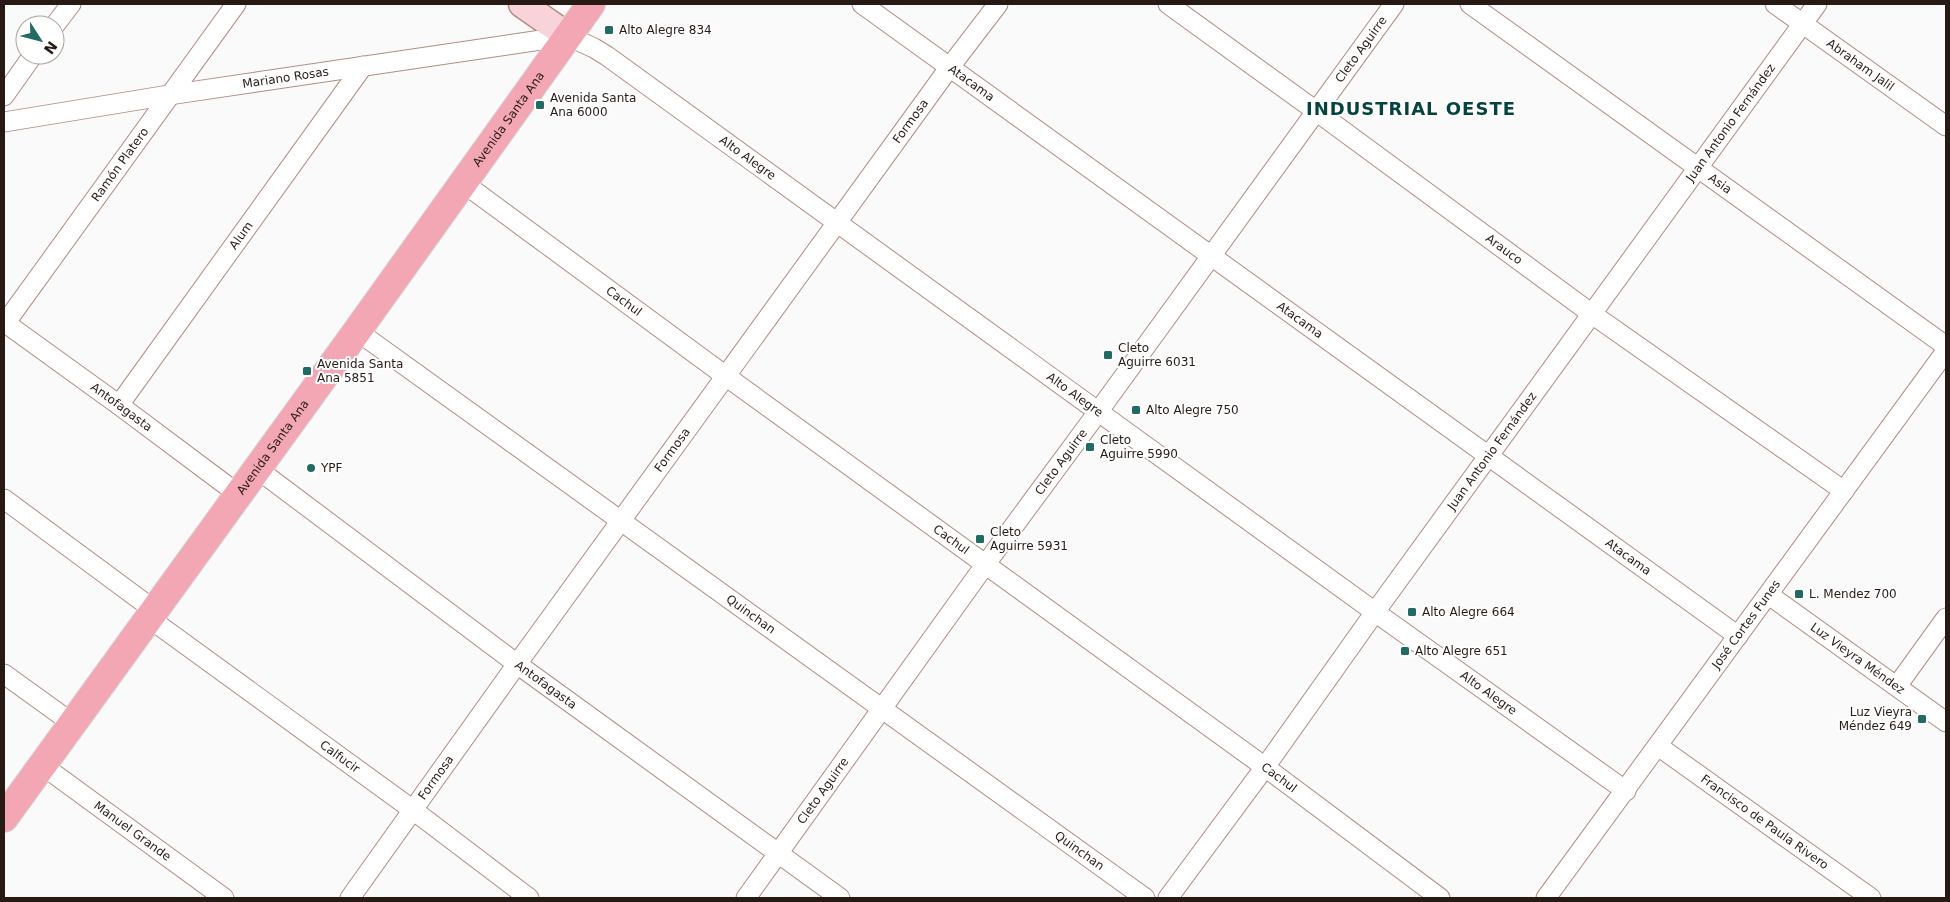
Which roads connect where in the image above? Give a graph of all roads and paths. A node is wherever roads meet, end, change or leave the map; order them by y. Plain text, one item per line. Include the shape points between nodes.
1 (71, 4) edge
2 (236, 4) edge
3 (522, 4) edge
4 (591, 4) edge
5 (862, 4) edge
6 (998, 4) edge
7 (1168, 4) edge
8 (1394, 4) edge
9 (1470, 4) edge
10 (1775, 4) edge
11 (1817, 4) edge
12 (1492, 10) edge
13 (63, 15) edge
14 (1802, 24) junction
15 (568, 36) junction
16 (27, 65) edge
17 (363, 66) junction
18 (949, 68) junction
19 (169, 95) junction
20 (4, 96) edge
21 (1316, 111) junction
22 (4, 122) edge
23 (1946, 126) edge
24 (1698, 168) junction
25 (462, 182) junction
26 (838, 222) junction
27 (1211, 256) junction
28 (1592, 314) junction
29 (4, 324) edge
30 (357, 330) junction
31 (1946, 346) edge
32 (1946, 351) edge
33 (727, 377) junction
34 (119, 406) junction
35 (1098, 412) junction
36 (1488, 456) junction
37 (256, 468) junction
38 (1844, 491) junction
39 (238, 494) junction
40 (4, 499) edge
41 (622, 522) junction
42 (985, 565) junction
43 (1769, 595) junction
44 (1374, 612) junction
45 (152, 614) junction
46 (1946, 618) edge
47 (1738, 636) junction
48 (517, 664) junction
49 (4, 674) edge
50 (1896, 686) junction
51 (881, 708) junction
52 (1946, 722) edge
53 (72, 723) junction
54 (1658, 746) junction
55 (42, 765) junction
56 (1265, 767) junction
57 (1626, 790) junction
58 (413, 810) junction
59 (4, 818) edge
60 (778, 854) junction
61 (224, 898) edge
62 (350, 898) edge
63 (529, 898) edge
64 (746, 898) edge
65 (840, 898) edge
66 (1145, 898) edge
67 (1168, 898) edge
68 (1440, 898) edge
69 (1546, 898) edge
70 (1871, 898) edge

1 - 13 street
2 - 19 street, Ramón Platero
3 - 15 main road, Alto Alegre
4 - 15 main road, Avenida Santa Ana
5 - 18 street, Atacama
6 - 18 street, Formosa
7 - 21 street, Arauco
8 - 21 street, Cleto Aguirre
9 - 12 street, Asia
10 - 14 street, Abraham Jalil
11 - 14 street, Juan Antonio Fernández
12 - 24 street, Asia
14 - 23 street, Abraham Jalil
14 - 24 street, Juan Antonio Fernández
15 - 17 street, Mariano Rosas
15 - 25 main road, Avenida Santa Ana
15 - 26 street, Alto Alegre via 607,56
16 - 20 street
17 - 19 street, Mariano Rosas
17 - 34 street, Alum
18 - 26 street, Formosa
18 - 27 street, Atacama
19 - 22 street, Mariano Rosas
19 - 29 street, Ramón Platero
21 - 27 street, Cleto Aguirre
21 - 28 street, Arauco
24 - 28 street, Juan Antonio Fernández
24 - 31 street, Asia
25 - 30 main road, Avenida Santa Ana
25 - 33 street, Cachul
26 - 33 street, Formosa
26 - 35 street, Alto Alegre
27 - 35 street, Cleto Aguirre
27 - 36 street, Atacama
28 - 36 street, Juan Antonio Fernández
28 - 38 street, Arauco
29 - 34 street, Antofagasta
30 - 37 main road, Avenida Santa Ana
30 - 41 street, Quinchan
32 - 38 street, José Cortes Funes
33 - 41 street, Formosa
33 - 42 street, Cachul
34 - 39 street, Antofagasta
35 - 42 street, Cleto Aguirre
35 - 44 street, Alto Alegre
36 - 44 street, Juan Antonio Fernández
36 - 47 street, Atacama
37 - 39 main road, Avenida Santa Ana
37 - 48 street, Antofagasta
38 - 43 street, José Cortes Funes
39 - 45 main road, Avenida Santa Ana
40 - 45 street, Calfucir
41 - 48 street, Formosa
41 - 51 street, Quinchan
42 - 51 street, Cleto Aguirre
42 - 56 street, Cachul
43 - 47 street, José Cortes Funes
43 - 50 street, Luz Vieyra Méndez
44 - 56 street, Juan Antonio Fernández
44 - 57 street, Alto Alegre
45 - 53 main road, Avenida Santa Ana
45 - 58 street, Calfucir
46 - 50 street
47 - 54 street, José Cortes Funes
48 - 58 street, Formosa
48 - 60 street, Antofagasta
49 - 53 street
50 - 52 street, Luz Vieyra Méndez
51 - 60 street, Cleto Aguirre
51 - 66 street, Quinchan
53 - 55 main road, Avenida Santa Ana
54 - 57 street, José Cortes Funes
54 - 70 street, Francisco de Paula Rivero
55 - 59 main road, Avenida Santa Ana
55 - 61 street, Manuel Grande
56 - 67 street, Juan Antonio Fernández
56 - 68 street, Cachul
57 - 69 street, José Cortes Funes
58 - 62 street, Formosa
58 - 63 street, Calfucir
60 - 64 street, Cleto Aguirre
60 - 65 street, Antofagasta

